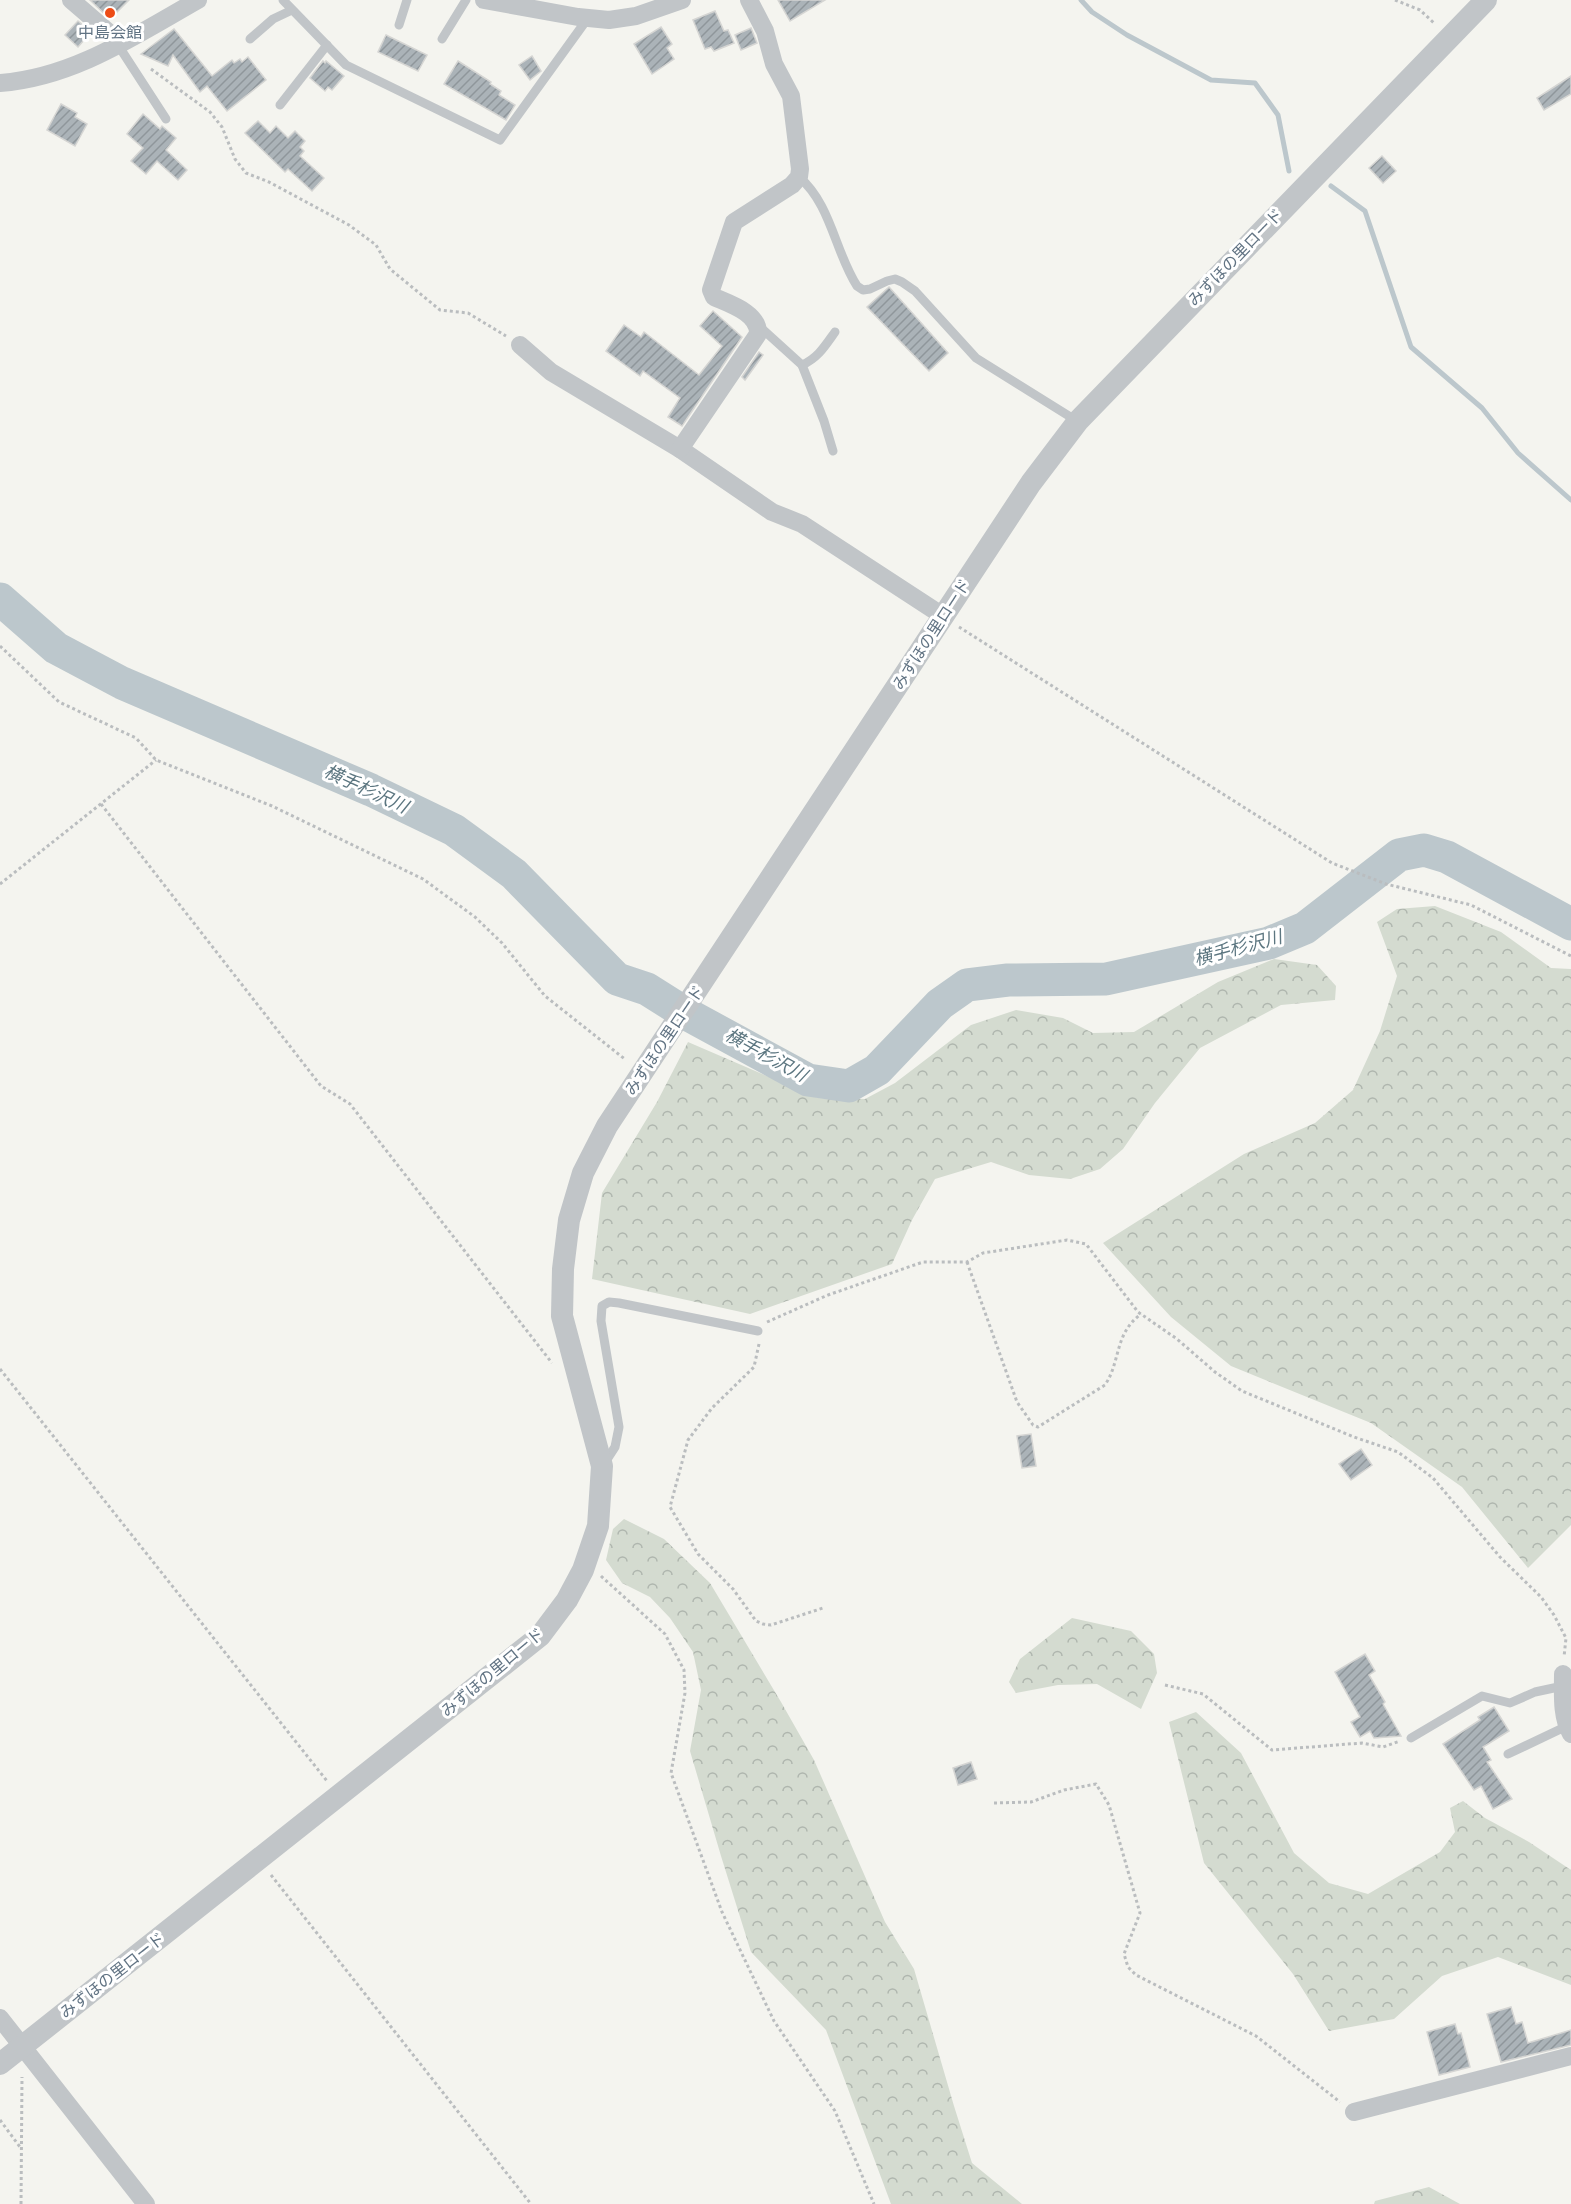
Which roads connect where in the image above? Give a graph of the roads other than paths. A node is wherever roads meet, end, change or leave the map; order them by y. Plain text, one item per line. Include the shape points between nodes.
1 (71, 0) edge
2 (198, 0) edge
3 (283, 0) edge
4 (407, 0) edge
5 (466, 0) edge
6 (484, 0) edge
7 (682, 0) edge
8 (749, 0) edge
9 (1486, 0) edge
10 (292, 9) junction
11 (588, 18) junction
12 (399, 25) dead end
13 (250, 39) dead end
14 (442, 39) dead end
15 (120, 44) junction
16 (327, 45) junction
17 (0, 82) edge
18 (280, 105) dead end
19 (166, 119) dead end
20 (799, 177) junction
21 (759, 326) junction
22 (835, 332) dead end
23 (520, 345) road end
24 (802, 365) junction
25 (1078, 421) junction
26 (680, 449) junction
27 (833, 451) dead end
28 (943, 616) junction
29 (758, 1331) road end
30 (602, 1466) junction
31 (1563, 1680) joint
32 (1570, 1727) edge
33 (1411, 1738) road end
34 (1508, 1754) dead end
35 (0, 2018) edge
36 (22, 2046) junction
37 (1571, 2056) edge
38 (0, 2064) edge
39 (1354, 2112) road end
40 (146, 2204) edge

1 - 15 street
2 - 15 street
3 - 10 lane
4 - 12 lane
5 - 14 lane
6 - 11 street
7 - 11 street via 636,16
8 - 20 street via 791,96
9 - 25 street, みずほの里ロード
10 - 13 lane
10 - 16 lane
11 - 16 lane via 500,140 346,65
15 - 17 street via 84,62 24,81
15 - 19 lane
16 - 18 lane
20 - 21 street via 792,186 734,222 711,290 714,297 753,318
20 - 25 lane via 819,201 856,286 863,290 887,280 902,282 915,291 976,358
21 - 24 lane
21 - 26 street via 758,334
22 - 24 lane via 812,360
23 - 26 street via 551,372
24 - 27 lane
25 - 28 street, みずほの里ロード via 1031,483
26 - 28 street via 772,512 802,525
28 - 30 street, みずほの里ロード via 647,1064 583,1173 569,1220 562,1316
29 - 30 lane via 620,1303 602,1306 601,1321 620,1426 615,1447
30 - 36 street, みずほの里ロード via 598,1526 583,1570 540,1636
31 - 32 street
31 - 33 lane via 1510,1703 1482,1696
32 - 34 lane
35 - 36 street
36 - 38 street, みずほの里ロード
36 - 40 street
37 - 39 street

